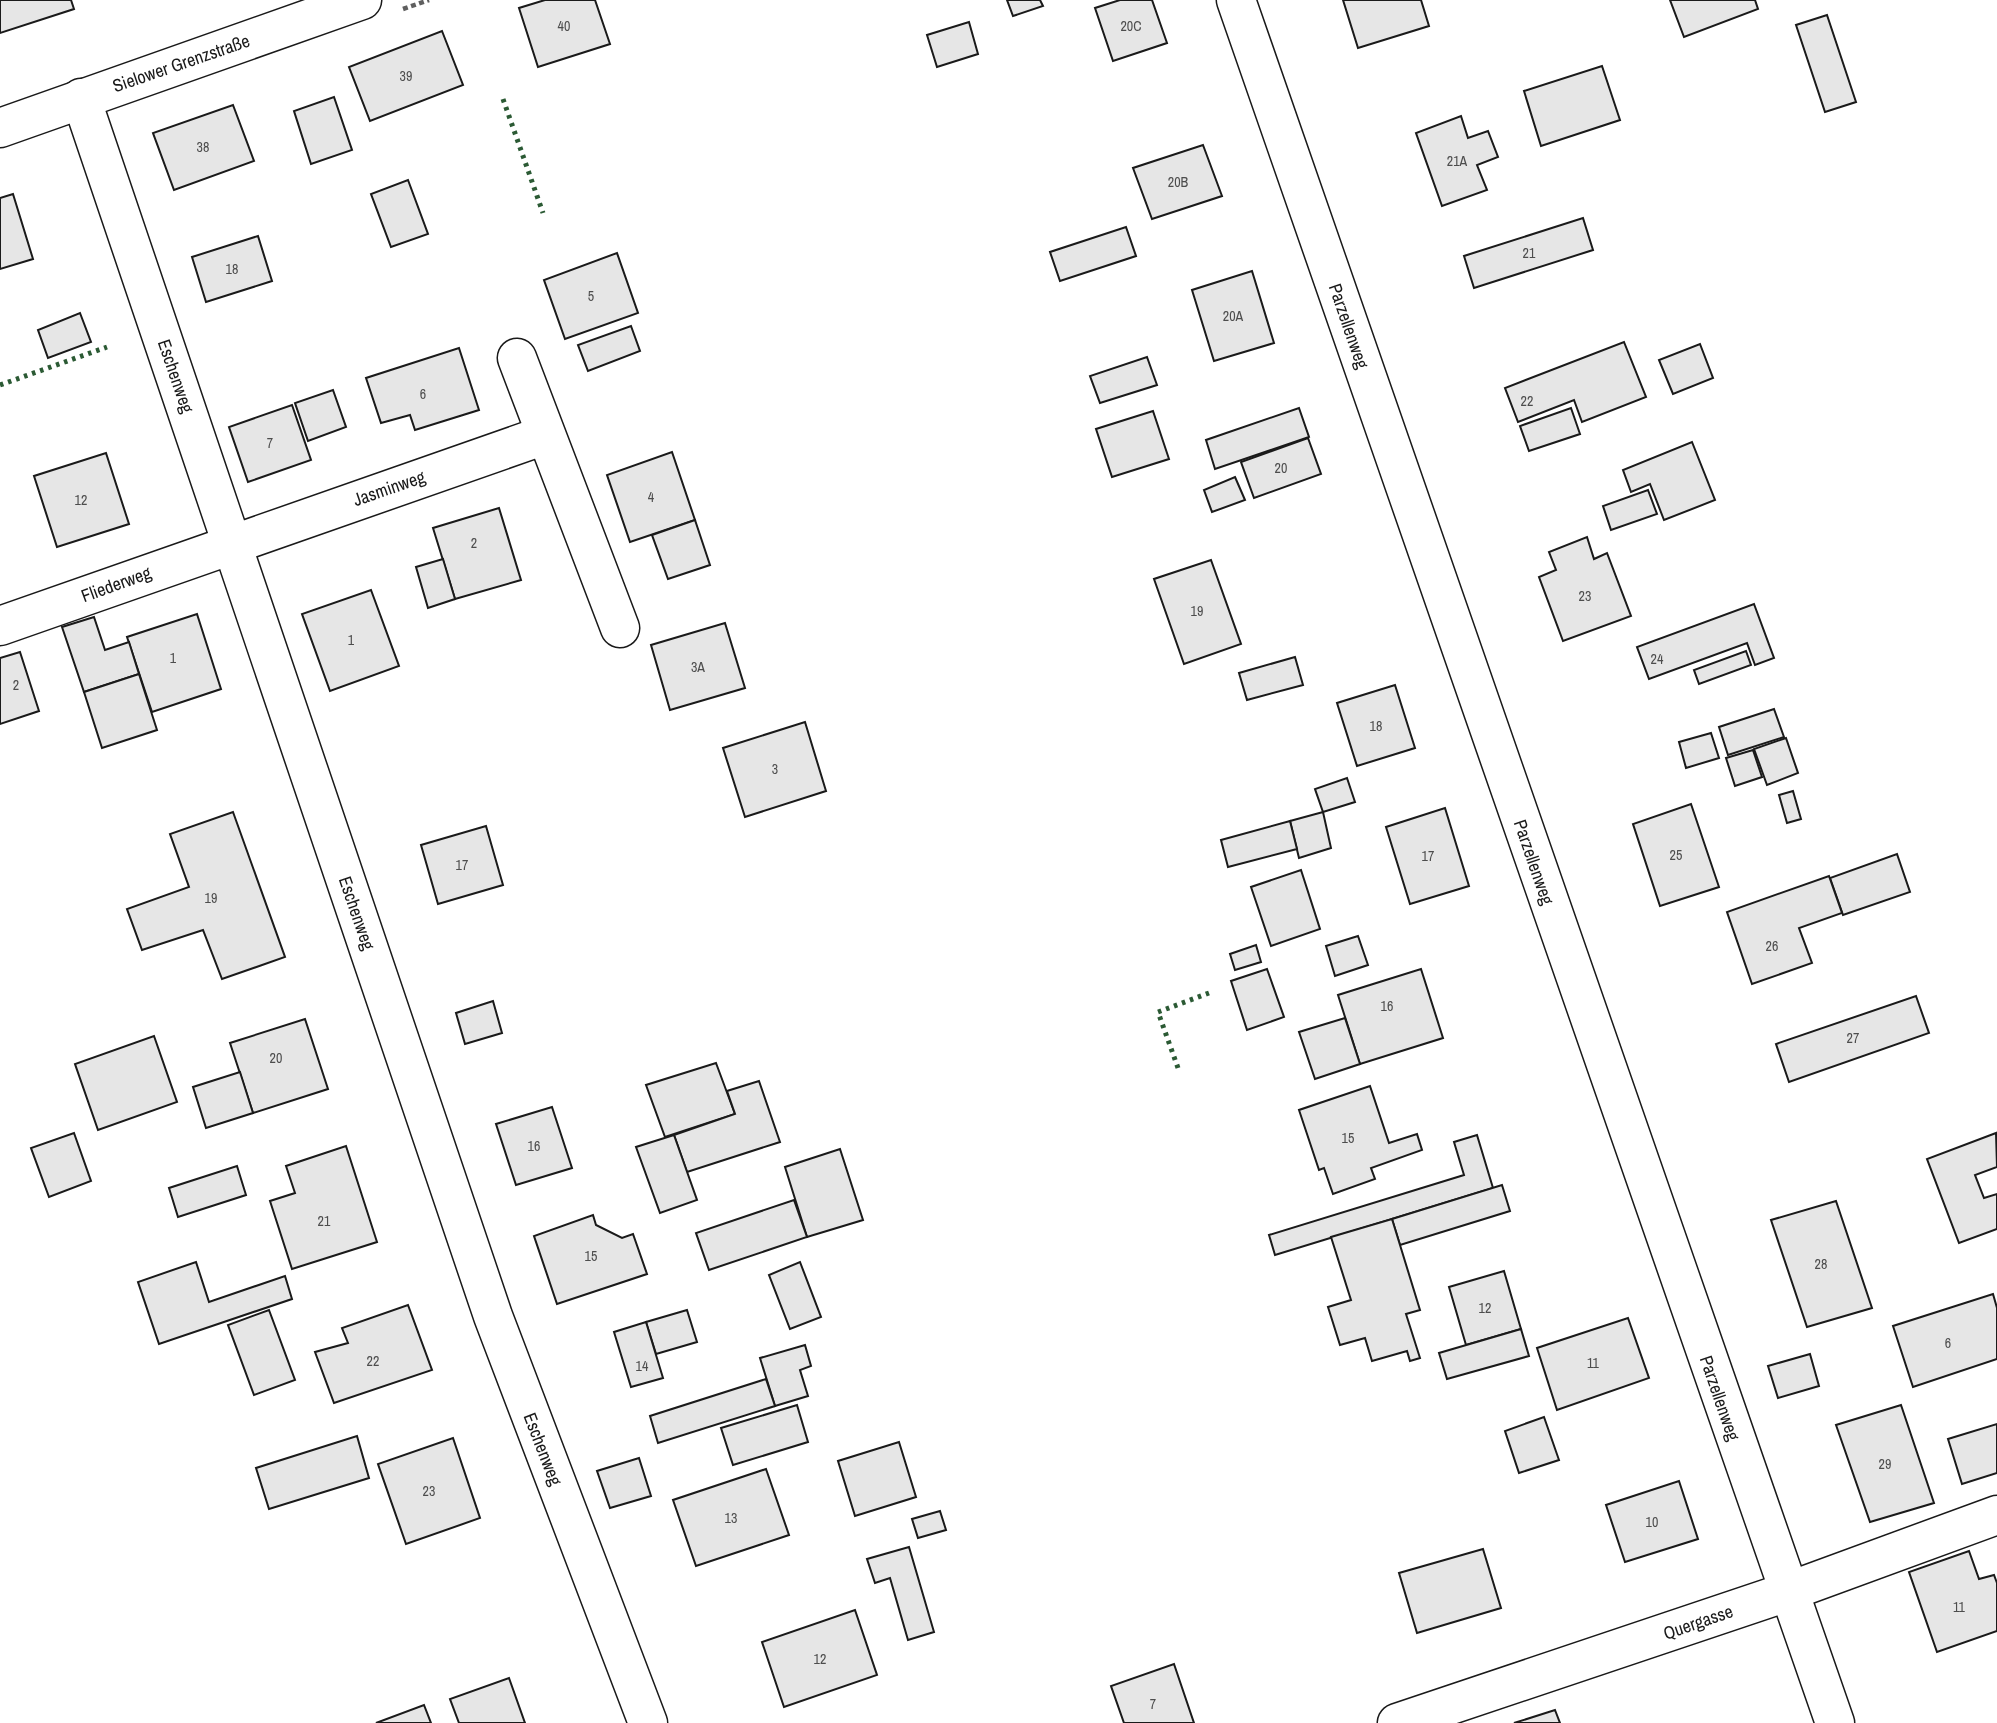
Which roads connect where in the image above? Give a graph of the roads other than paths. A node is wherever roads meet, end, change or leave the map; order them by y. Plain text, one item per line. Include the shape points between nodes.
1 (362, 0) edge
2 (1236, 0) edge
3 (80, 98) junction
4 (0, 128) edge
5 (517, 358) dead end
6 (545, 435) junction
7 (233, 542) junction
8 (0, 626) edge
9 (620, 628) dead end
10 (1997, 1514) edge
11 (1787, 1592) junction
12 (648, 1723) edge
13 (1397, 1723) edge
14 (1835, 1723) edge

1 - 3 street, Sielower Grenzstraße
2 - 11 street, Parzellenweg
3 - 4 street, Sielower Grenzstraße
3 - 7 street, Eschenweg
5 - 6 street
6 - 7 street, Jasminweg
6 - 9 street
7 - 8 street, Fliederweg
7 - 12 street, Eschenweg via 493,1316
10 - 11 street, Quergasse
11 - 13 street, Quergasse
11 - 14 street, Parzellenweg

